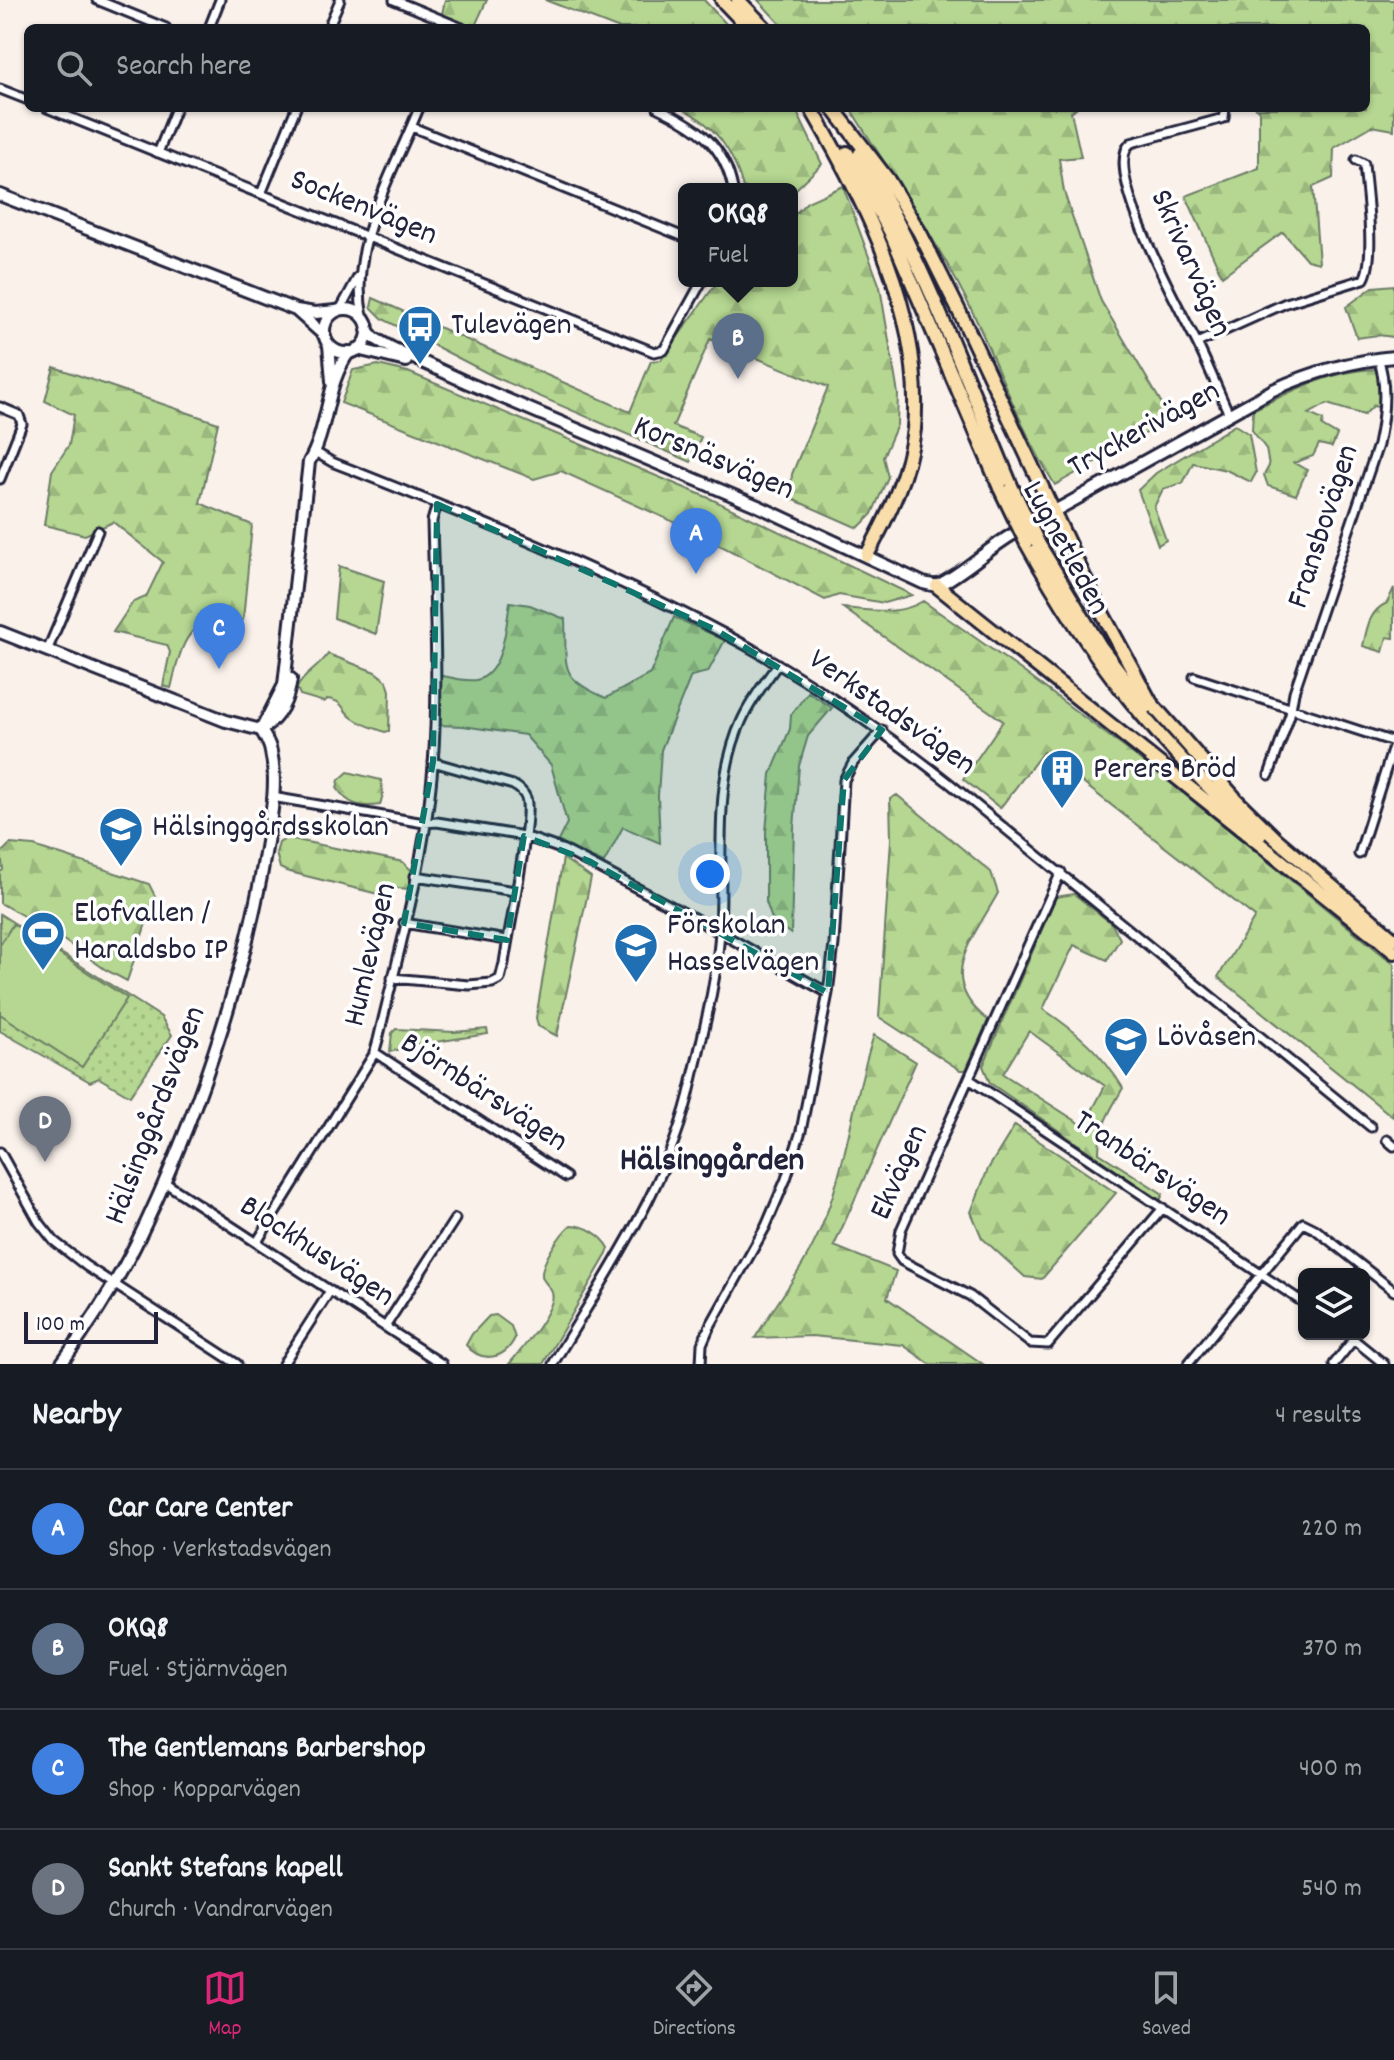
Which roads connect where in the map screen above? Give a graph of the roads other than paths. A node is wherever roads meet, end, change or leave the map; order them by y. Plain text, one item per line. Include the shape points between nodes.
1 (97, 0) edge
2 (220, 0) edge
3 (340, 0) edge
4 (394, 0) edge
5 (722, 0) edge
6 (738, 0) edge
7 (156, 24) edge
8 (211, 24) edge
9 (330, 24) edge
10 (447, 24) edge
11 (745, 24) edge
12 (761, 24) edge
13 (0, 89) edge
14 (24, 98) edge
15 (57, 112) edge
16 (174, 112) edge
17 (294, 112) edge
18 (418, 112) edge
19 (666, 112) edge
20 (816, 112) edge
21 (817, 112) edge
22 (834, 112) edge
23 (835, 112) edge
24 (1225, 112) edge
25 (412, 127) junction
26 (158, 153) junction
27 (1356, 160) dead end
28 (732, 183) edge
29 (261, 194) junction
30 (0, 195) edge
31 (678, 235) edge
32 (368, 237) junction
33 (359, 275) junction
34 (699, 287) edge
35 (296, 310) junction
36 (338, 311) junction
37 (363, 317) junction
38 (367, 330) junction
39 (327, 340) junction
40 (1197, 343) junction
41 (353, 351) junction
42 (1394, 357) edge
43 (1378, 358) junction
44 (332, 383) junction
45 (468, 383) junction
46 (0, 407) edge
47 (1229, 414) junction
48 (315, 452) junction
49 (0, 479) edge
50 (1006, 488) junction
51 (437, 504) junction
52 (1052, 512) junction
53 (98, 531) dead end
54 (1032, 542) junction
55 (867, 555) junction
56 (937, 586) junction
57 (0, 632) edge
58 (47, 651) junction
59 (778, 664) junction
60 (1194, 677) dead end
61 (1291, 708) junction
62 (261, 730) junction
63 (882, 730) junction
64 (1394, 743) edge
65 (433, 762) junction
66 (1269, 775) dead end
67 (272, 797) junction
68 (1234, 797) junction
69 (424, 823) junction
70 (524, 836) junction
71 (1359, 854) dead end
72 (1061, 872) junction
73 (415, 876) junction
74 (515, 891) junction
75 (404, 923) junction
76 (720, 933) junction
77 (1375, 936) junction
78 (1394, 939) edge
79 (507, 940) junction
80 (1394, 952) edge
81 (392, 978) junction
82 (828, 993) junction
83 (374, 1052) junction
84 (969, 1079) junction
85 (1371, 1127) dead end
86 (1387, 1140) dead end
87 (1394, 1146) edge
88 (0, 1152) edge
89 (566, 1177) dead end
90 (164, 1182) junction
91 (1163, 1208) junction
92 (455, 1219) dead end
93 (257, 1242) junction
94 (1262, 1273) junction
95 (115, 1284) junction
96 (330, 1291) junction
97 (1394, 1291) edge
98 (1298, 1299) edge
99 (385, 1327) junction
100 (1349, 1340) edge
101 (1355, 1340) edge
102 (61, 1364) edge
103 (237, 1364) edge
104 (283, 1364) edge
105 (442, 1364) edge
106 (553, 1364) edge
107 (701, 1364) edge
108 (1188, 1364) edge
109 (1334, 1364) edge
110 (1384, 1364) edge

1 - 7 street
2 - 8 street
3 - 9 street
4 - 10 street
5 - 11 highway
6 - 12 highway
13 - 14 street
15 - 26 street, Sockenvägen
16 - 26 street
17 - 29 street
18 - 25 street
19 - 28 street via 716,146
20 - 55 highway via 880,244 909,341 914,380 908,461 888,517
21 - 50 highway, Lugnetleden via 851,159 890,231
22 - 50 highway, Lugnetleden via 895,217
23 - 52 highway via 888,180 920,233
24 - 40 street, Skrivarvägen via 1224,118 1134,141 1124,152 1146,239
25 - 31 street
25 - 32 street
26 - 29 street, Sockenvägen
27 - 40 street via 1364,164 1368,215 1364,279 1286,303
29 - 32 street, Sockenvägen
30 - 35 street
32 - 33 street
32 - 34 street, Sockenvägen via 647,350 662,352
33 - 36 street
33 - 37 street
35 - 36 street
35 - 39 street
36 - 37 street via 352,310
36 - 39 street via 326,323
37 - 38 street
38 - 41 street via 365,341
38 - 45 street, Korsnäsvägen via 392,348
39 - 41 street via 336,350
39 - 44 street
40 - 47 street, Skrivarvägen
41 - 44 street via 339,365
41 - 45 street, Korsnäsvägen via 388,355
42 - 43 street, Tryckerivägen
43 - 47 street, Tryckerivägen via 1318,371
43 - 61 street, Fransbovägen via 1384,397 1378,445
44 - 48 street
45 - 55 street, Korsnäsvägen
46 - 49 street via 21,418 22,427
47 - 52 street, Tryckerivägen
48 - 51 street, Verkstadsvägen
48 - 62 street via 308,470 284,685
50 - 54 highway, Lugnetleden, bridge
51 - 59 street, Verkstadsvägen via 575,562
51 - 65 street, Humlevägen via 432,527
52 - 56 street, Tryckerivägen
52 - 68 highway via 1151,703
53 - 58 street
54 - 68 highway, Lugnetleden via 1129,686
54 - 77 highway, Lugnetleden via 1078,632 1154,731 1243,820
55 - 56 street, Korsnäsvägen
56 - 77 highway
57 - 58 street
58 - 62 street
59 - 63 street, Verkstadsvägen
59 - 76 street via 741,721 727,767
60 - 61 street
61 - 64 street
61 - 66 street, Fransbovägen
62 - 67 street, Hälsinggårdsvägen via 271,748
63 - 72 street, Verkstadsvägen
63 - 82 street via 853,763 843,784
64 - 71 street
65 - 69 street, Humlevägen
65 - 70 street via 521,790 527,805
67 - 69 street
67 - 90 street, Hälsinggårdsvägen via 248,938
68 - 78 highway
69 - 70 street
69 - 73 street, Humlevägen
70 - 74 street
70 - 76 street via 589,861
72 - 84 street, Ekvägen
72 - 85 street, Verkstadsvägen
73 - 74 street
73 - 75 street, Humlevägen
74 - 79 street
75 - 79 street
75 - 81 street, Humlevägen
76 - 82 street
76 - 106 street via 692,1082 672,1150
77 - 80 highway
79 - 81 street via 501,978 492,983
81 - 83 street, Humlevägen
82 - 107 street via 801,1131 786,1179 709,1328
83 - 89 street, Björnbärsvägen
83 - 93 street, Humlevägen
84 - 91 street, Tranbärsvägen
84 - 91 street, Ekvägen via 901,1230 896,1250 902,1261 970,1296 1030,1343 1048,1344
86 - 87 street
88 - 95 street via 48,1234
90 - 93 street, Blockhusvägen
90 - 95 street, Hälsinggårdsvägen
91 - 94 street, Tranbärsvägen
92 - 99 street
93 - 96 street, Blockhusvägen
94 - 97 street via 1303,1223
94 - 98 street, Tranbärsvägen
94 - 108 street
95 - 102 street, Hälsinggårdsvägen
95 - 103 street
96 - 99 street, Blockhusvägen
96 - 104 street
99 - 105 street, Blockhusvägen
100 - 109 street
101 - 110 street

